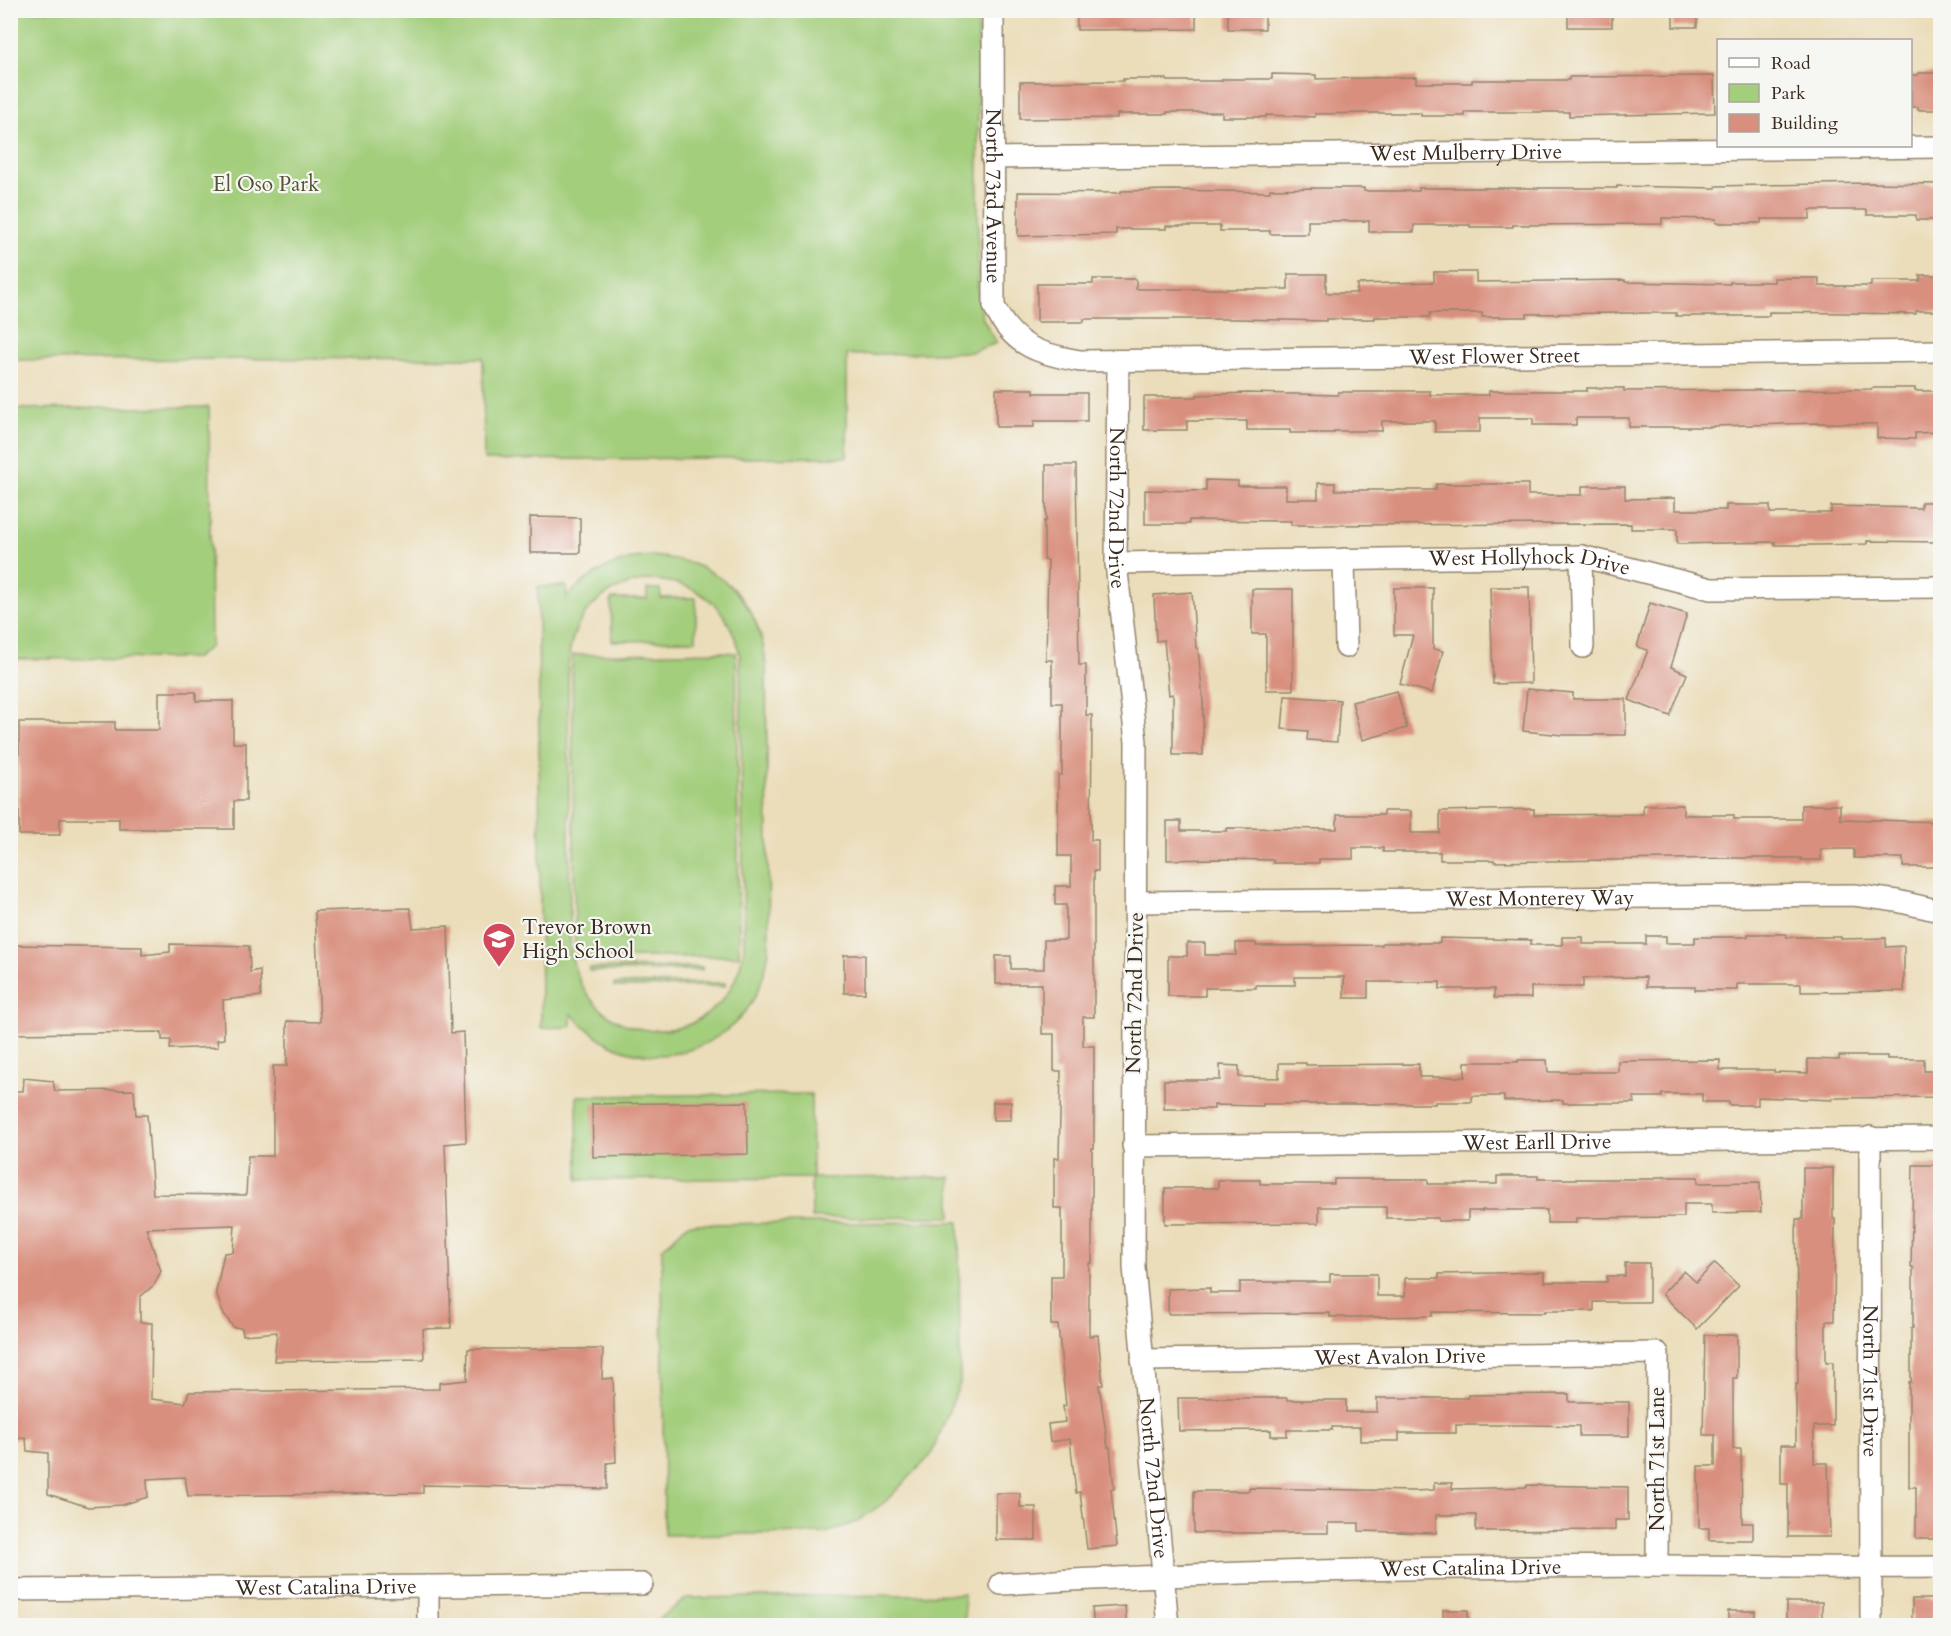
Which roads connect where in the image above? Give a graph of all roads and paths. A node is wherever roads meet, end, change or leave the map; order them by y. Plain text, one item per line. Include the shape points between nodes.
1 (993, 10) edge
2 (1941, 147) edge
3 (992, 158) junction
4 (1941, 351) edge
5 (1047, 355) joint
6 (1118, 361) junction
7 (1581, 556) junction
8 (1344, 559) junction
9 (1116, 563) junction
10 (1941, 587) edge
11 (1346, 647) dead end
12 (1583, 647) dead end
13 (1136, 902) junction
14 (1941, 911) edge
15 (1870, 1137) junction
16 (1941, 1138) edge
17 (1133, 1146) junction
18 (1658, 1353) joint
19 (1142, 1360) junction
20 (1657, 1566) junction
21 (1941, 1567) edge
22 (1871, 1568) junction
23 (1163, 1574) junction
24 (642, 1584) dead end
25 (1001, 1584) dead end
26 (428, 1586) junction
27 (10, 1590) edge
28 (428, 1626) edge
29 (1168, 1626) edge
30 (1871, 1626) edge

1 - 3 street, North 73rd Avenue
2 - 3 street, West Mulberry Drive
3 - 5 street, North 73rd Avenue via 994,306 1013,337
4 - 6 street, West Flower Street
5 - 6 street, West Flower Street via 1080,361
6 - 9 street, North 72nd Drive
7 - 8 street, West Hollyhock Drive
7 - 10 street, West Hollyhock Drive via 1711,589
7 - 12 street
8 - 9 street, West Hollyhock Drive
8 - 11 street
9 - 13 street, North 72nd Drive via 1136,742
13 - 14 street, West Monterey Way via 1854,895
13 - 17 street, North 72nd Drive
15 - 16 street, West Earll Drive
15 - 17 street, West Earll Drive
15 - 22 street, North 71st Drive
17 - 19 street, North 72nd Drive via 1134,1268
18 - 19 street, West Avalon Drive
18 - 20 street, North 71st Lane
19 - 23 street, North 72nd Drive
20 - 22 street, West Catalina Drive
20 - 23 street, West Catalina Drive
21 - 22 street, West Catalina Drive
22 - 30 street, North 71st Drive
23 - 25 street, West Catalina Drive
23 - 29 street, North 72nd Drive
24 - 26 street, West Catalina Drive
26 - 27 street, West Catalina Drive
26 - 28 street

